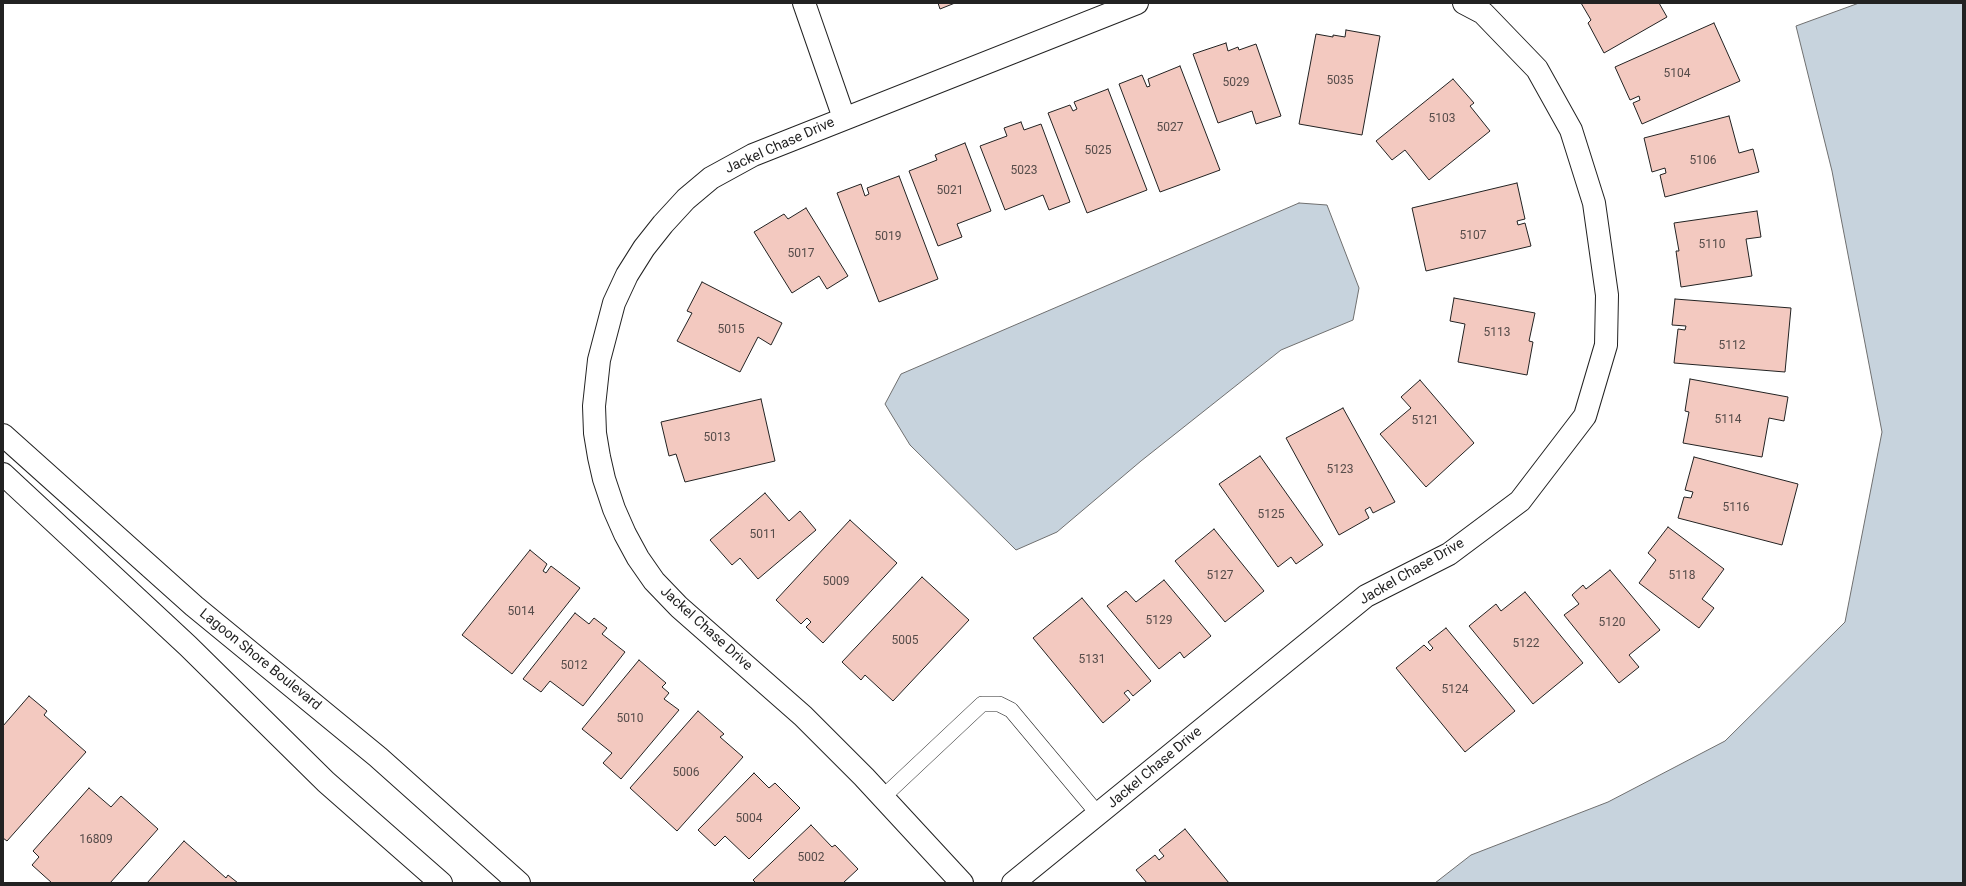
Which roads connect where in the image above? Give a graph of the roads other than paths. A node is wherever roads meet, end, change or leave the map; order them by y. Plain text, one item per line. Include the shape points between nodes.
1 (804, 3) edge
2 (1137, 3) edge
3 (1479, 6) edge
4 (844, 118) junction
5 (3, 435) edge
6 (3, 474) edge
7 (883, 796) junction
8 (1098, 814) junction
9 (440, 883) edge
10 (519, 883) edge
11 (962, 883) edge
12 (1013, 883) edge

1 - 4 street
2 - 4 street, Jackel Chase Drive
3 - 8 street, Jackel Chase Drive via 1537,69 1572,130 1594,203 1607,295 1606,346 1585,416 1520,501 1449,554 1366,596
4 - 7 street, Jackel Chase Drive via 731,166 711,178 686,199 663,224 630,270 614,303 605,332 596,380 595,433 604,480 614,508 631,546 654,581 803,716
5 - 10 street, Lagoon Shore Boulevard via 188,601 372,752
6 - 9 street via 188,646 326,782
7 - 8 lane via 982,704 999,704 1011,710
7 - 11 street, Jackel Chase Drive
8 - 12 street, Jackel Chase Drive

